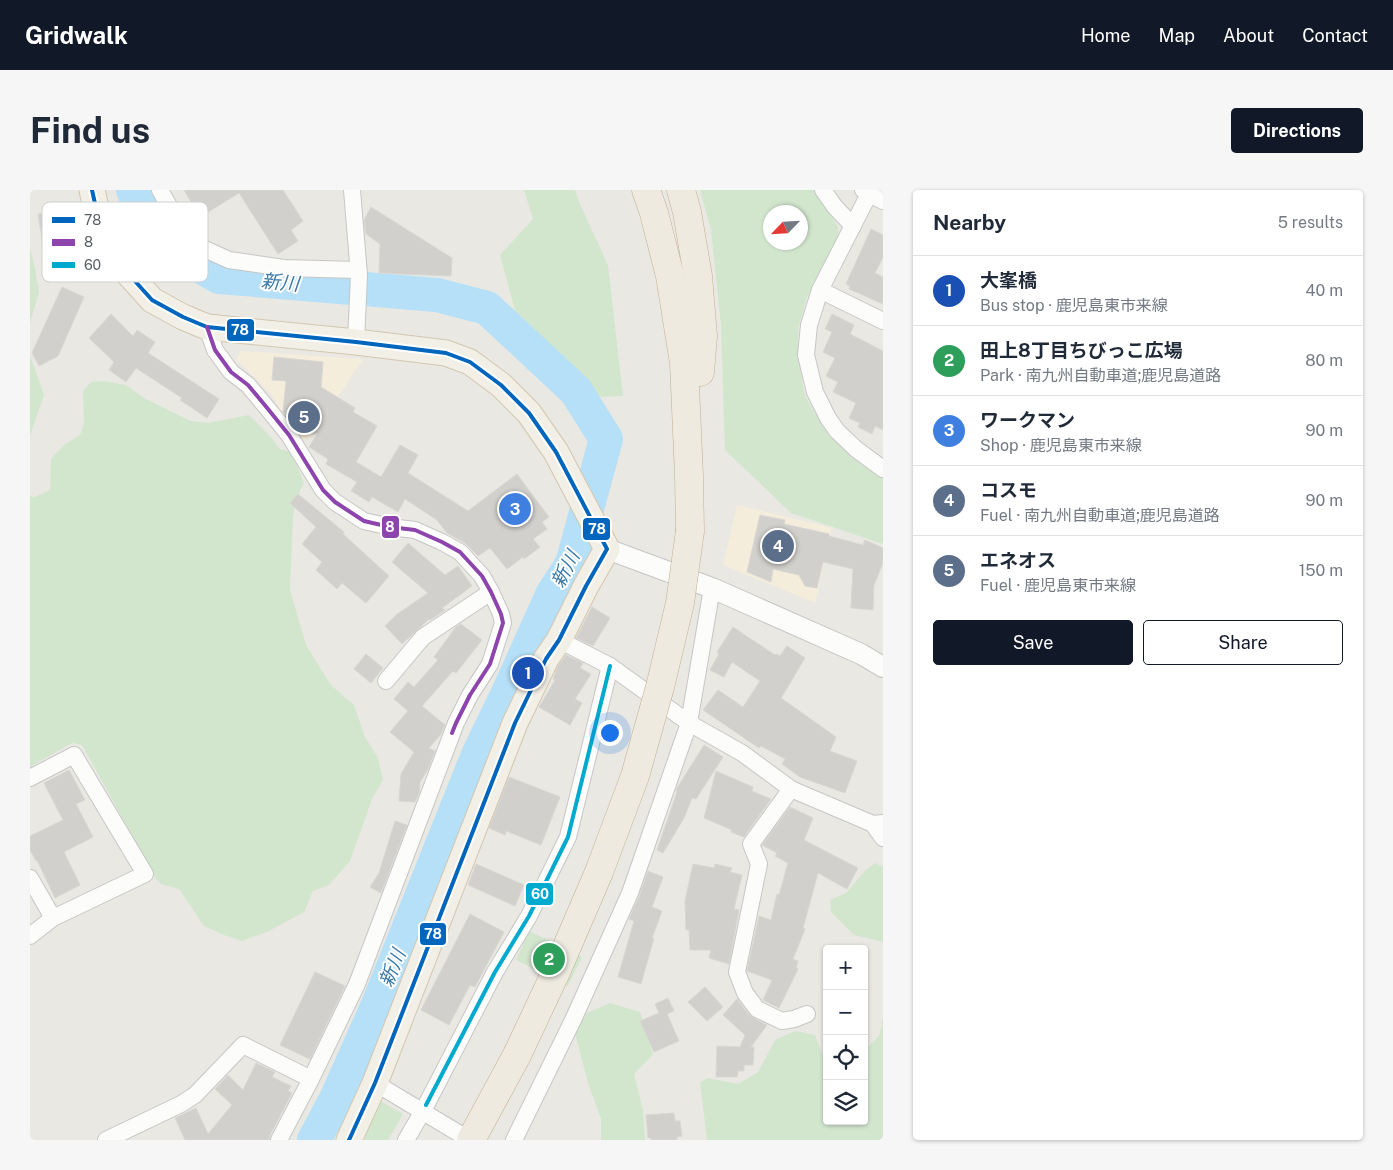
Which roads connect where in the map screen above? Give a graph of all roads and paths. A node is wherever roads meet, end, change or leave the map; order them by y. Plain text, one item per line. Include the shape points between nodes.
1 (160, 190) edge
2 (352, 190) edge
3 (628, 190) edge
4 (646, 190) edge
5 (666, 190) edge
6 (681, 190) edge
7 (823, 190) edge
8 (872, 195) edge
9 (167, 202) edge
10 (853, 226) junction
11 (208, 250) edge
12 (358, 272) junction
13 (136, 282) edge
14 (820, 290) junction
15 (883, 321) edge
16 (207, 328) junction
17 (356, 342) junction
18 (692, 367) junction
19 (883, 470) edge
20 (607, 549) junction
21 (712, 588) junction
22 (491, 592) junction
23 (559, 640) junction
24 (610, 666) junction
25 (883, 667) edge
26 (386, 681) dead end
27 (689, 723) junction
28 (30, 778) edge
29 (791, 789) junction
30 (878, 824) edge
31 (883, 838) edge
32 (30, 878) edge
33 (53, 918) junction
34 (30, 936) edge
35 (807, 1014) dead end
36 (517, 1055) junction
37 (312, 1079) junction
38 (375, 1083) junction
39 (423, 1111) junction
40 (106, 1140) edge
41 (279, 1140) edge
42 (349, 1140) edge
43 (359, 1140) edge
44 (406, 1140) edge
45 (471, 1140) edge
46 (482, 1140) edge
47 (514, 1140) edge

1 - 9 street
2 - 12 street
3 - 18 highway via 641,218
4 - 18 highway
5 - 18 highway via 680,242 696,330
6 - 18 highway via 698,276 703,336
7 - 10 street
8 - 10 street
10 - 14 street
11 - 12 street via 229,260 284,268
12 - 17 street
13 - 16 main road via 152,300
14 - 15 street
14 - 19 street via 809,324 806,354 815,392 837,431
16 - 17 main road
16 - 22 street via 214,350 268,409 323,490 335,502 364,521 415,530 460,552 482,576
17 - 20 main road via 446,353 470,362 502,385 529,413 556,452
18 - 36 highway, bridge via 695,477 690,531 680,603 660,687 635,776 599,872
20 - 21 street
20 - 23 main road
21 - 25 street via 861,654
21 - 27 street
22 - 26 street via 423,637
22 - 37 street via 503,623 490,664 456,723 357,984
23 - 24 street
23 - 38 main road via 546,659 515,723
24 - 27 street
24 - 39 street via 568,837
27 - 29 street via 742,753
27 - 47 street via 630,893
28 - 33 street via 74,754 145,874
29 - 30 street
29 - 35 street via 751,844 759,864 737,972 745,994 757,1010 782,1021
30 - 31 street
32 - 33 street
33 - 34 street
36 - 45 highway
36 - 46 highway
37 - 40 street via 242,1045 195,1095
37 - 41 street
38 - 39 street
38 - 42 main road
38 - 43 main road
39 - 44 street
39 - 45 street

